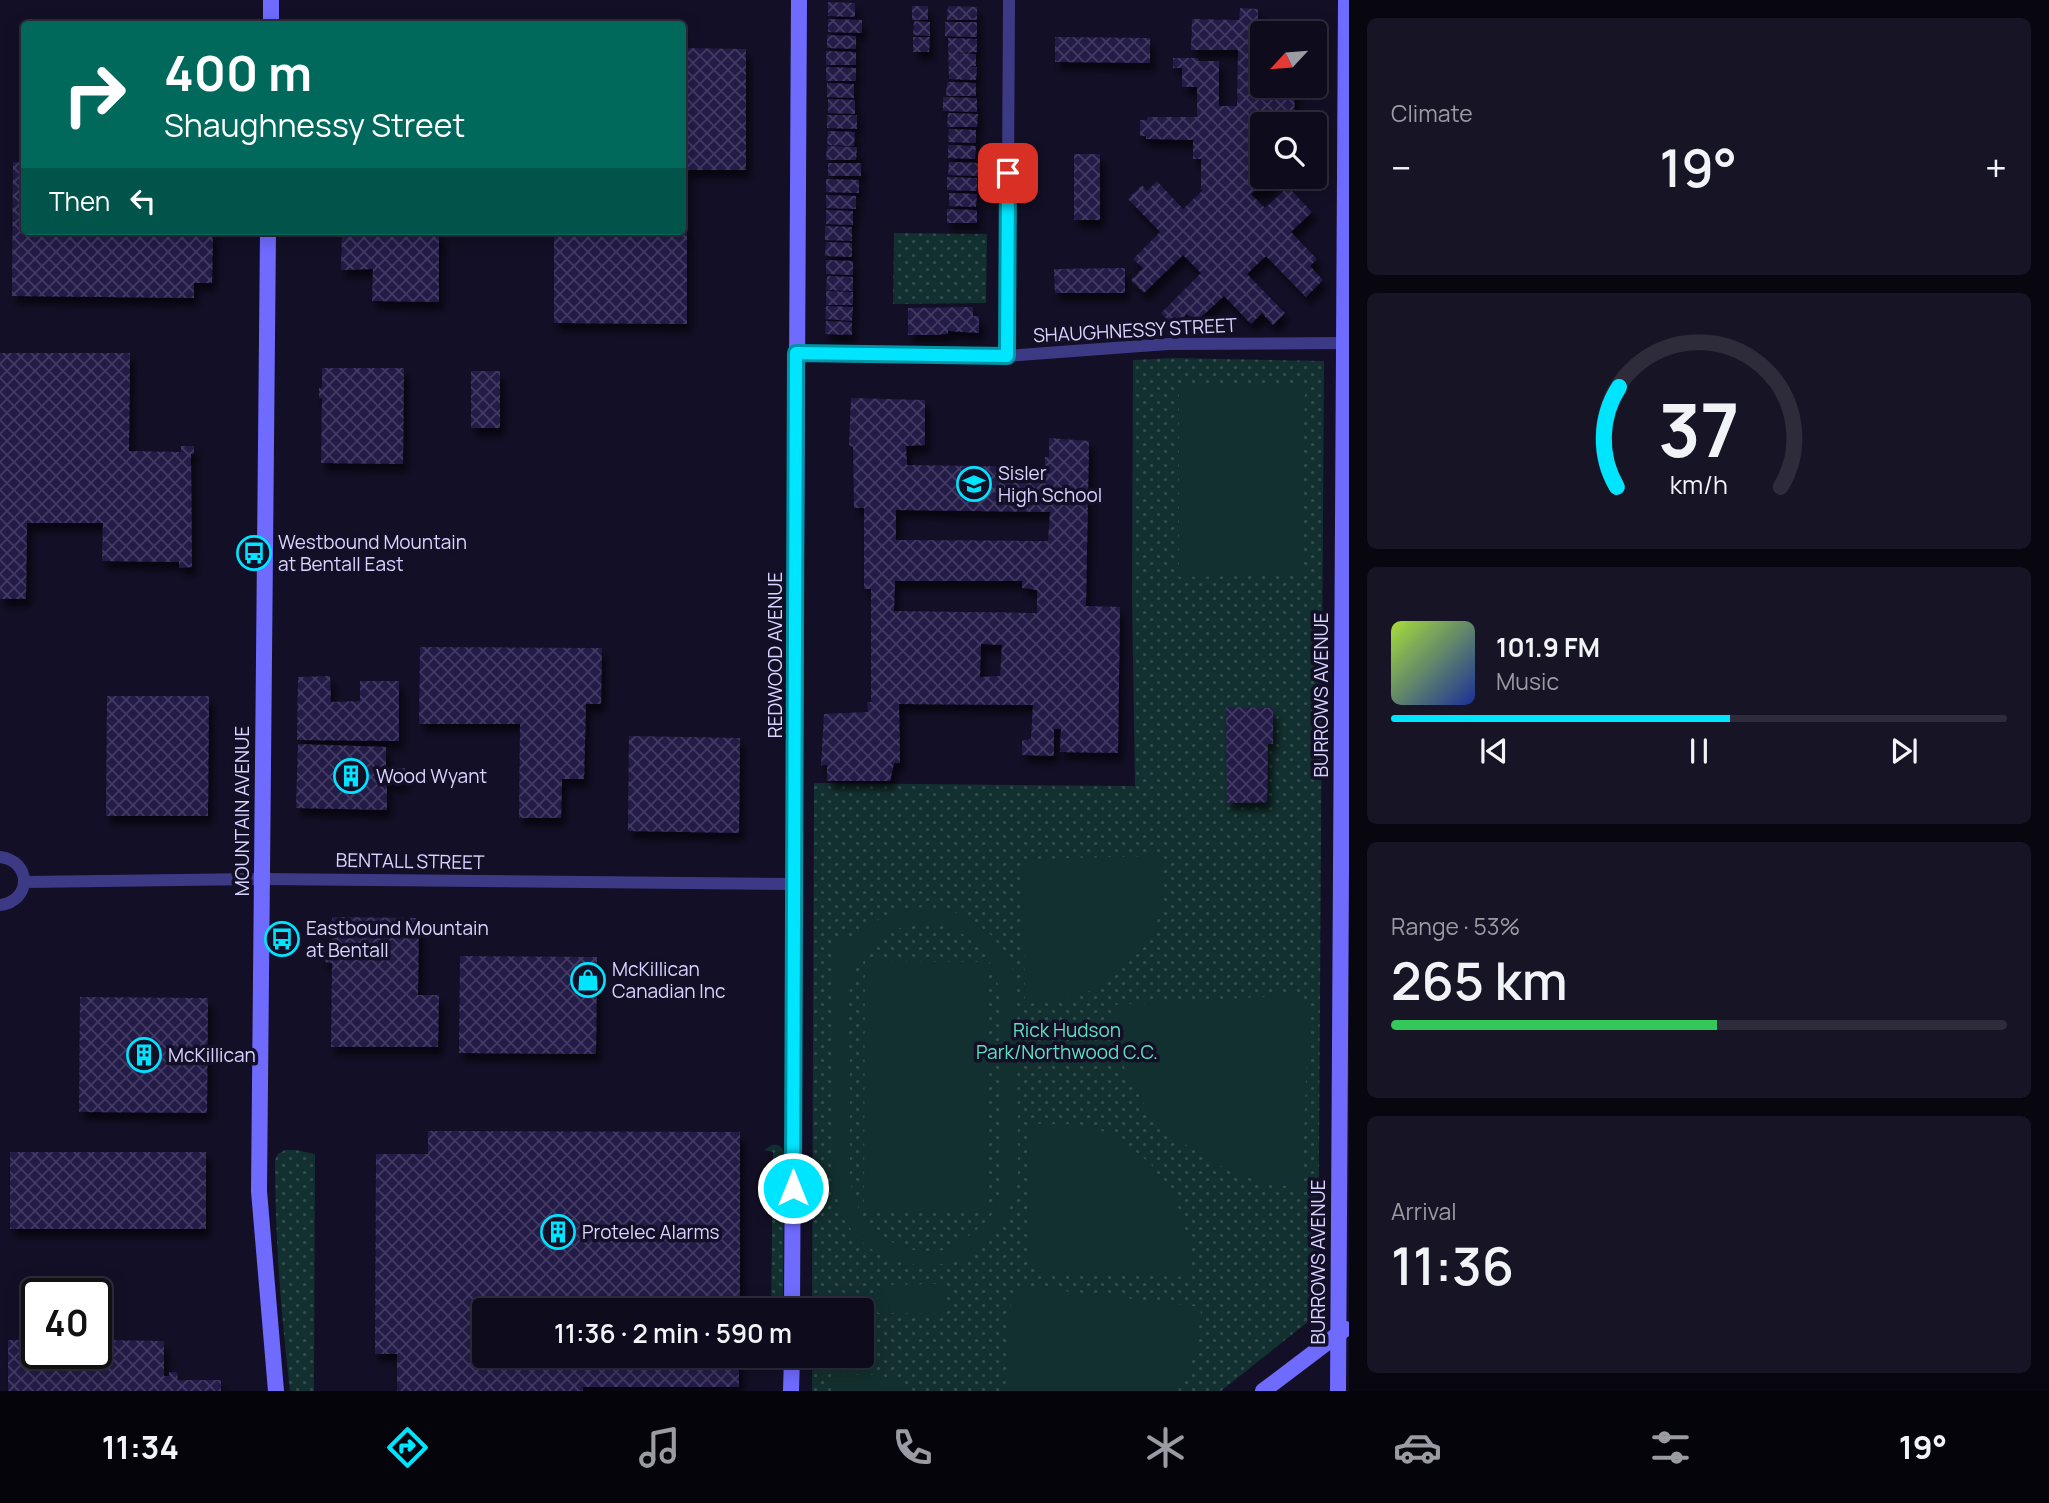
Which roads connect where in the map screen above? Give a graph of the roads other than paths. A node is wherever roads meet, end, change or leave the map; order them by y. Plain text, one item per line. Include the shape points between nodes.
1 (271, 0) edge
2 (799, 0) edge
3 (1009, 0) edge
4 (1346, 0) edge
5 (271, 21) edge
6 (268, 235) edge
7 (1346, 343) edge
8 (796, 353) junction
9 (1007, 356) junction
10 (1345, 824) edge
11 (0, 857) edge
12 (262, 879) junction
13 (24, 882) junction
14 (795, 884) junction
15 (0, 905) edge
16 (792, 1298) edge
17 (1344, 1329) edge
18 (792, 1368) edge
19 (276, 1391) edge
20 (791, 1391) edge
21 (1263, 1391) edge
22 (1338, 1391) edge

1 - 5 street
2 - 8 street, REDWOOD AVENUE
3 - 9 street
4 - 7 street, BURROWS AVENUE
6 - 12 street, MOUNTAIN AVENUE
7 - 9 street, SHAUGHNESSY STREET via 1168,344
7 - 10 street, BURROWS AVENUE
8 - 9 street, SHAUGHNESSY STREET
8 - 14 street, REDWOOD AVENUE
10 - 17 street, BURROWS AVENUE
11 - 13 street via 15,862
12 - 13 street, BENTALL STREET
12 - 14 street, BENTALL STREET
12 - 19 street, MOUNTAIN AVENUE via 259,1191
13 - 15 street via 16,899
14 - 16 street, REDWOOD AVENUE
17 - 21 street
17 - 22 street, BURROWS AVENUE
18 - 20 street

